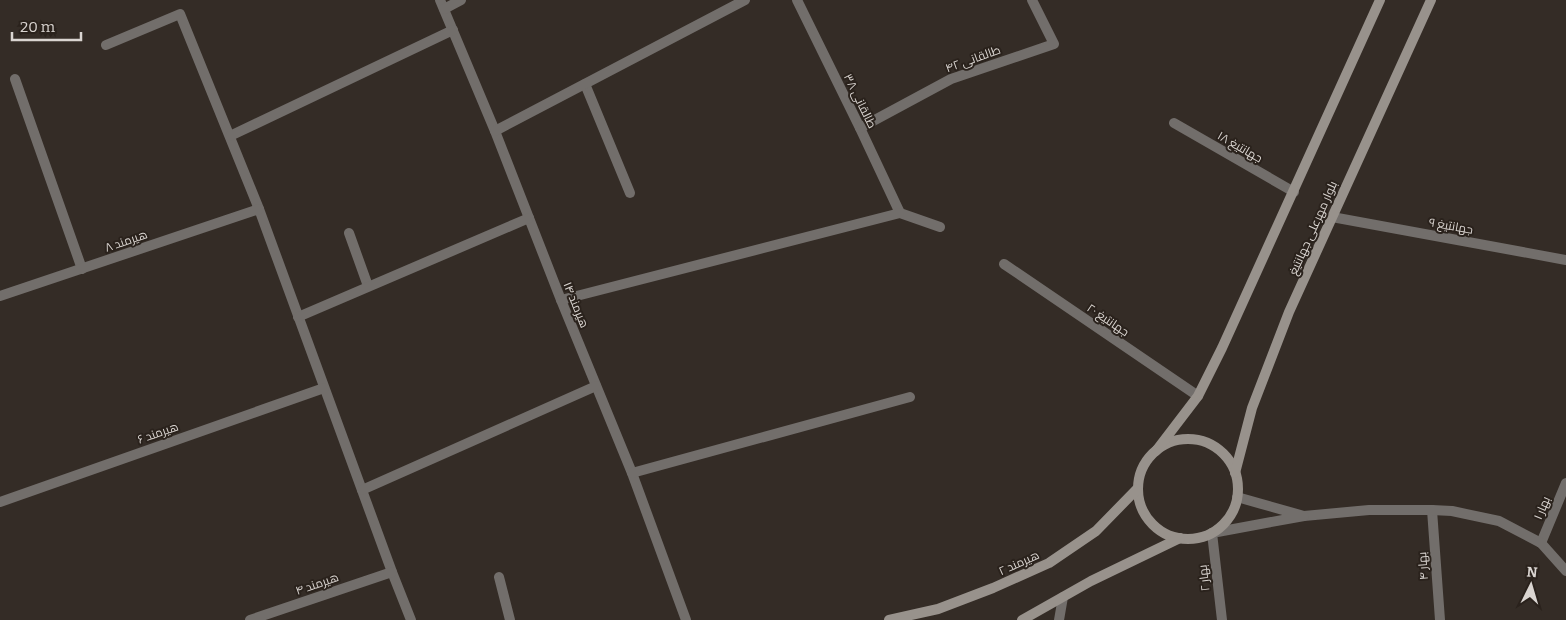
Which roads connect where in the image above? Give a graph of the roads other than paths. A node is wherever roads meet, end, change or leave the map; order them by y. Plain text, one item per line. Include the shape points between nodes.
1 (461, 0) edge
2 (745, 0) edge
3 (796, 0) edge
4 (1032, 0) edge
5 (1380, 0) edge
6 (1431, 0) edge
7 (442, 4) edge
8 (453, 30) junction
9 (106, 45) dead end
10 (15, 80) dead end
11 (585, 84) junction
12 (1174, 123) dead end
13 (860, 128) junction
14 (494, 131) junction
15 (230, 136) junction
16 (1294, 192) junction
17 (630, 193) dead end
18 (259, 209) junction
19 (900, 213) junction
20 (1332, 217) junction
21 (528, 218) junction
22 (940, 227) dead end
23 (349, 233) dead end
24 (1566, 260) edge
25 (1004, 264) dead end
26 (82, 269) junction
27 (368, 286) junction
28 (0, 296) edge
29 (561, 300) junction
30 (298, 317) junction
31 (596, 386) junction
32 (324, 388) junction
33 (1198, 396) junction
34 (910, 397) dead end
35 (1156, 451) junction
36 (632, 473) junction
37 (1235, 473) junction
38 (1566, 484) edge
39 (1137, 489) junction
40 (362, 490) junction
41 (1237, 497) junction
42 (0, 502) edge
43 (1561, 506) edge
44 (1432, 510) junction
45 (1304, 516) junction
46 (1212, 533) junction
47 (1180, 538) junction
48 (1541, 543) junction
49 (1566, 571) edge
50 (392, 572) junction
51 (499, 577) dead end
52 (1063, 597) junction
53 (250, 620) edge
54 (411, 620) edge
55 (510, 620) edge
56 (686, 620) edge
57 (889, 620) edge
58 (1022, 620) edge
59 (1059, 620) edge
60 (1222, 620) edge
61 (1440, 620) edge

1 - 7 street
2 - 11 street
3 - 13 street, طالقانی ۳۸
4 - 13 street, طالقانی ۴۲ via 1054,44 951,79
5 - 16 main road
6 - 20 main road, بلوار مهرعلی جهانتیغ
7 - 8 street, هیرمند ۱۴
8 - 14 street, هیرمند ۱۴
8 - 15 street
9 - 15 street via 180,14
10 - 26 street
11 - 14 street
11 - 17 street
12 - 16 street, جهانتیغ ۱۸
13 - 19 street, طالقانی ۳۸
14 - 21 street, هیرمند ۱۴
15 - 18 street
16 - 33 main road
18 - 26 street, هیرمند ۸
18 - 30 street
19 - 22 street
19 - 29 street
20 - 24 street, جهانتیغ ۹
20 - 37 main road, بلوار مهرعلی جهانتیغ via 1289,312 1252,408
21 - 27 street
21 - 29 street, هیرمند ۱۴
23 - 27 street
25 - 33 street, جهانتیغ ۲۰
26 - 28 street, هیرمند ۸
27 - 30 street
29 - 31 street, هیرمند ۱۴
30 - 32 street
31 - 36 street, هیرمند ۱۴
31 - 40 street
32 - 40 street
32 - 42 street, هیرمند ۶
33 - 35 main road
34 - 36 street
35 - 37 main road via 1169,442 1201,441 1227,458
35 - 39 main road via 1146,461
36 - 56 street, هیرمند ۱۴
37 - 41 main road
38 - 43 street, بهار ۱
39 - 47 main road via 1145,516 1166,534
39 - 57 main road, هیرمند ۲ via 1096,531 1049,563 938,609
40 - 50 street
41 - 45 street
41 - 46 main road via 1233,512
43 - 48 street, بهار ۱
44 - 45 street via 1369,510
44 - 48 street via 1499,521
44 - 61 street, بهار ۴
45 - 46 street
46 - 47 main road
46 - 60 street, بهار ۲
47 - 52 main road
48 - 49 street
50 - 53 street, هیرمند ۴
50 - 54 street
51 - 55 street
52 - 58 main road
52 - 59 street

